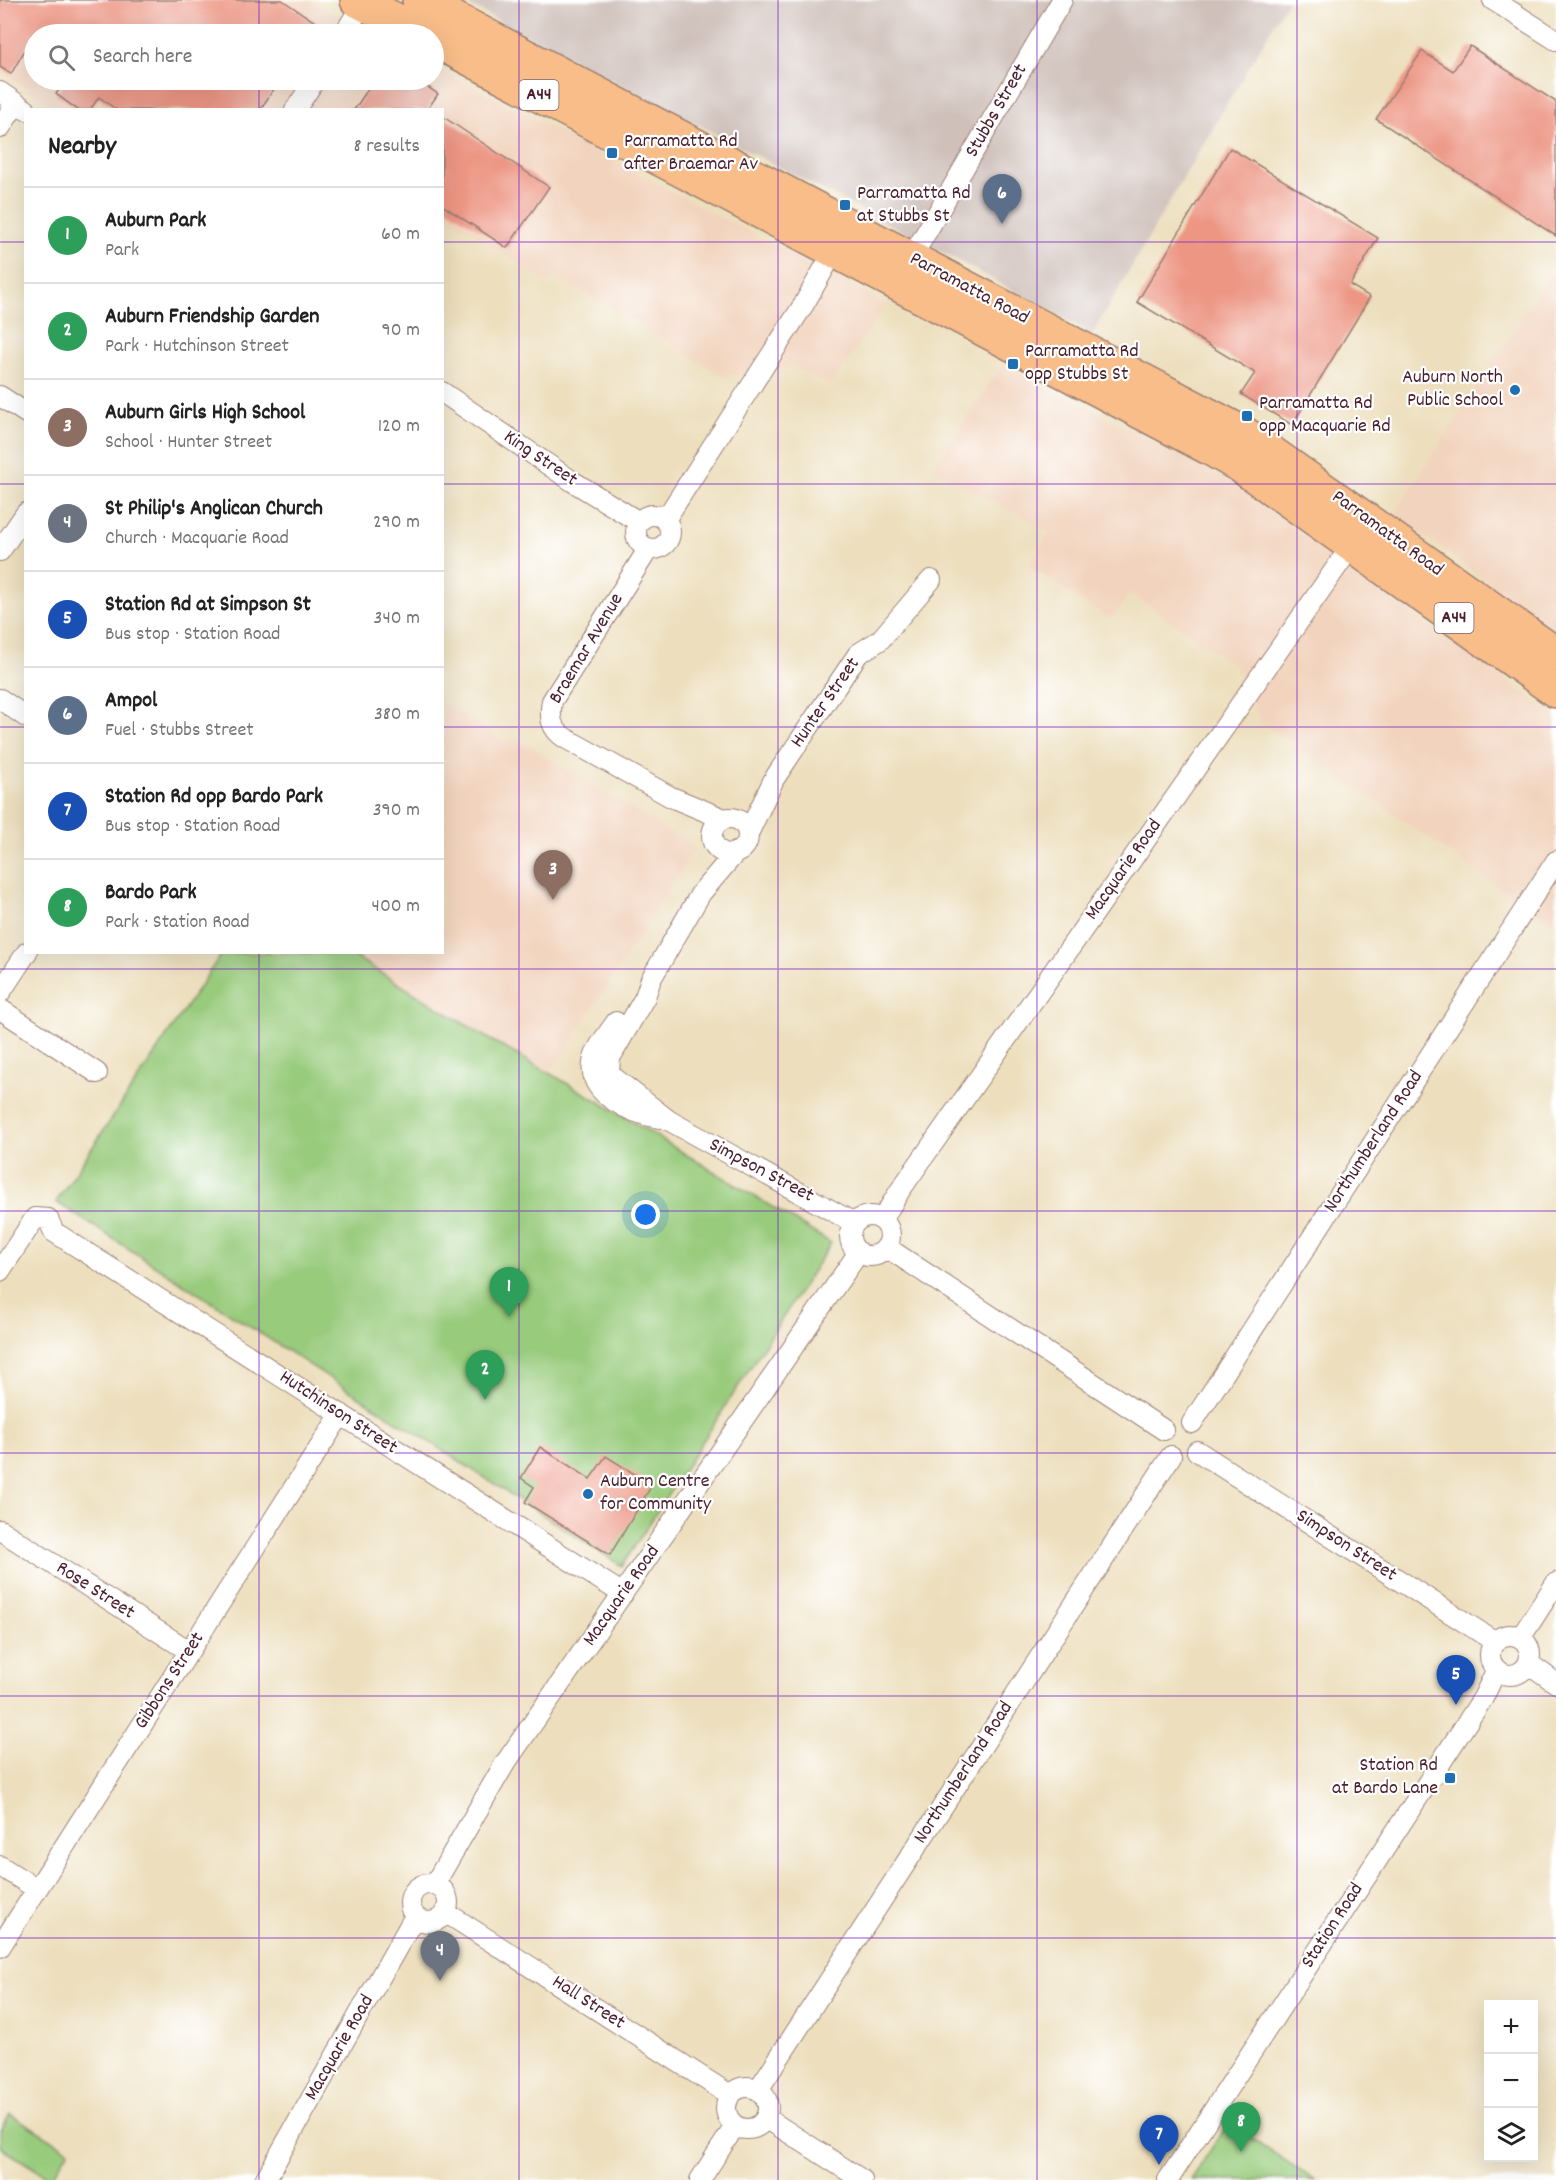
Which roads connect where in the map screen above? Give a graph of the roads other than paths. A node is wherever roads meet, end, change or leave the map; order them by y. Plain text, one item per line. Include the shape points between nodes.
1 (419, 0) edge
2 (1062, 0) edge
3 (1493, 0) edge
4 (362, 1) edge
5 (349, 24) edge
6 (405, 24) edge
7 (1556, 40) edge
8 (444, 45) edge
9 (308, 90) edge
10 (14, 101) edge
11 (296, 108) edge
12 (0, 128) edge
13 (834, 251) junction
14 (904, 271) junction
15 (444, 393) edge
16 (0, 396) edge
17 (24, 412) edge
18 (24, 516) edge
19 (665, 520) junction
20 (639, 522) junction
21 (1360, 533) junction
22 (649, 548) junction
23 (0, 551) edge
24 (931, 580) dead end
25 (1556, 654) edge
26 (1556, 690) edge
27 (0, 699) edge
28 (24, 716) edge
29 (774, 779) junction
30 (671, 797) junction
31 (729, 819) junction
32 (747, 834) junction
33 (714, 841) junction
34 (736, 852) junction
35 (1556, 861) edge
36 (701, 893) junction
37 (26, 954) edge
38 (0, 993) edge
39 (0, 1009) edge
40 (97, 1073) dead end
41 (882, 1220) junction
42 (854, 1223) junction
43 (886, 1246) junction
44 (859, 1252) junction
45 (0, 1271) edge
46 (341, 1414) junction
47 (1192, 1423) junction
48 (1164, 1430) junction
49 (1197, 1451) junction
50 (1171, 1456) junction
51 (0, 1530) edge
52 (1556, 1582) edge
53 (623, 1594) junction
54 (1521, 1637) junction
55 (1494, 1641) junction
56 (189, 1651) junction
57 (1528, 1663) junction
58 (1496, 1671) junction
59 (1556, 1683) edge
60 (0, 1866) edge
61 (434, 1885) junction
62 (37, 1889) junction
63 (445, 1912) junction
64 (415, 1916) junction
65 (0, 1947) edge
66 (758, 2090) junction
67 (730, 2095) junction
68 (766, 2118) junction
69 (735, 2126) junction
70 (265, 2180) edge
71 (700, 2180) edge
72 (862, 2180) edge
73 (1168, 2180) edge

1 - 14 highway, Parramatta Road / A44
2 - 14 street, Stubbs Street
3 - 7 street
4 - 5 street
4 - 6 highway
8 - 13 highway, Parramatta Road / A44
9 - 11 street
10 - 12 street
13 - 14 highway, Parramatta Road / A44
13 - 19 street
14 - 21 highway, Parramatta Road / A44
15 - 20 street, King Street
16 - 17 street
18 - 23 street
19 - 20 street via 652,515
19 - 22 street via 670,528 669,538 663,546
20 - 22 street via 638,538
21 - 25 highway, Parramatta Road / A44
21 - 26 highway, Parramatta Road / A44
21 - 41 street, Macquarie Road
22 - 30 street, Braemar Avenue via 552,701 550,717 556,732
24 - 29 street, Hunter Street via 880,640 858,654
27 - 28 street
29 - 31 street, Hunter Street
29 - 32 street, Hunter Street
30 - 31 street, Braemar Avenue
30 - 33 street, Braemar Avenue
31 - 32 street via 743,824
31 - 33 street via 715,825
32 - 34 street via 745,845
33 - 34 street via 725,853
33 - 36 street
34 - 36 street
35 - 47 street, Northumberland Road
36 - 42 street, Simpson Street via 610,1058 607,1083
37 - 38 street
39 - 40 street
41 - 42 street via 865,1216
41 - 43 street via 889,1230
42 - 44 street via 850,1241
43 - 44 street via 876,1254
43 - 48 street
44 - 53 street, Macquarie Road
45 - 46 street, Hutchinson Street via 35,1218 48,1219 54,1232
46 - 53 street, Hutchinson Street
46 - 56 street, Gibbons Street
47 - 48 street via 1180,1420
47 - 49 street via 1201,1439
48 - 50 street via 1162,1441
49 - 50 street via 1188,1458
49 - 55 street, Simpson Street
50 - 66 street, Northumberland Road
51 - 56 street, Rose Street
52 - 54 street
53 - 61 street, Macquarie Road via 504,1765
54 - 55 street via 1504,1635
54 - 57 street via 1530,1649
55 - 58 street via 1489,1654
56 - 62 street, Gibbons Street
57 - 58 street via 1511,1675
57 - 59 street
58 - 73 street, Station Road via 1483,1698
60 - 62 street
61 - 63 street via 446,1896
61 - 64 street via 422,1886 412,1893 410,1905
62 - 65 street, Gibbons Street
63 - 64 street via 431,1922
63 - 67 street, Hall Street
64 - 70 street, Macquarie Road
66 - 67 street via 746,2087
66 - 68 street via 767,2101
67 - 69 street via 726,2110
68 - 69 street via 754,2128
68 - 72 street
69 - 71 street

